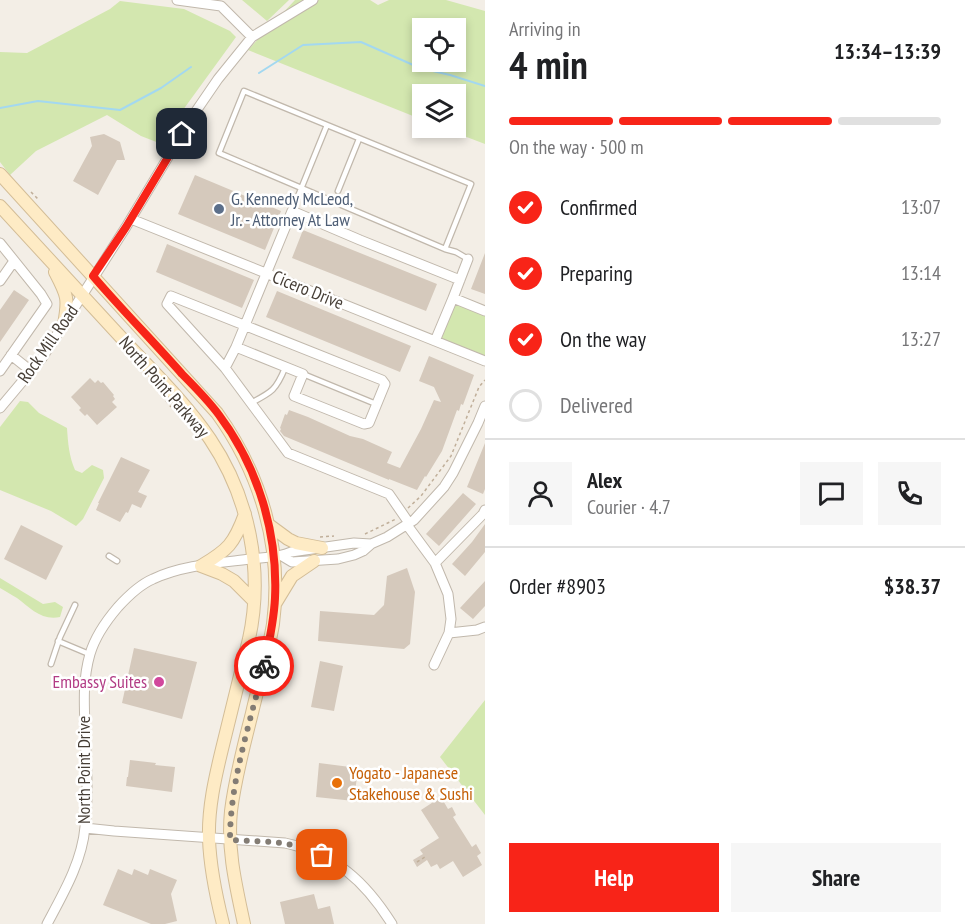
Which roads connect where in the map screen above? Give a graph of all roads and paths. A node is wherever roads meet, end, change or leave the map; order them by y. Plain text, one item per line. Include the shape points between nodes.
1 (177, 0) edge
2 (312, 0) edge
3 (252, 36) junction
4 (327, 125) junction
5 (359, 139) junction
6 (0, 174) edge
7 (302, 188) junction
8 (30, 191) dead end
9 (338, 191) dead end
10 (39, 200) dead end
11 (0, 206) edge
12 (292, 212) junction
13 (131, 219) junction
14 (0, 243) edge
15 (444, 249) junction
16 (45, 255) junction
17 (468, 260) joint
18 (14, 261) junction
19 (266, 273) junction
20 (93, 276) junction
21 (460, 280) junction
22 (0, 281) edge
23 (81, 295) junction
24 (453, 298) junction
25 (485, 311) edge
26 (64, 324) junction
27 (245, 326) junction
28 (435, 341) junction
29 (236, 347) junction
30 (11, 355) junction
31 (485, 361) edge
32 (285, 367) junction
33 (225, 368) junction
34 (0, 371) edge
35 (31, 371) junction
36 (303, 374) junction
37 (485, 380) edge
38 (166, 401) dead end
39 (251, 403) junction
40 (376, 404) junction
41 (485, 406) edge
42 (171, 407) dead end
43 (0, 408) edge
44 (485, 510) edge
45 (403, 513) junction
46 (245, 514) junction
47 (408, 524) junction
48 (269, 525) junction
49 (363, 535) dead end
50 (341, 536) dead end
51 (320, 543) junction
52 (371, 544) junction
53 (109, 556) dead end
54 (278, 557) junction
55 (253, 558) junction
56 (117, 561) dead end
57 (314, 561) junction
58 (435, 563) junction
59 (201, 566) junction
60 (254, 601) junction
61 (75, 605) dead end
62 (274, 605) junction
63 (485, 627) edge
64 (449, 633) junction
65 (58, 641) junction
66 (90, 654) junction
67 (51, 664) dead end
68 (434, 664) dead end
69 (85, 828) junction
70 (209, 838) junction
71 (230, 840) junction
72 (425, 857) dead end
73 (417, 862) dead end
74 (47, 924) edge
75 (223, 924) edge
76 (244, 924) edge
77 (392, 924) edge

1 - 3 street via 221,6
2 - 3 street, Rock Mill Road
3 - 13 street, Rock Mill Road via 194,114
4 - 5 lane
4 - 7 lane
4 - 7 lane via 244,91 231,122 219,153
5 - 9 lane
5 - 15 lane via 471,184
6 - 20 street, North Point Parkway
7 - 12 lane
7 - 15 lane
8 - 10 path
11 - 16 street, North Point Parkway
12 - 19 street
12 - 21 street
13 - 19 street, Cicero Drive
13 - 20 street, Rock Mill Road
14 - 18 street
15 - 17 lane
16 - 23 street, North Point Parkway
16 - 26 street via 67,298
17 - 21 street
18 - 22 street
18 - 30 street via 47,304
19 - 27 street
19 - 28 street, Cicero Drive
20 - 23 street, Rock Mill Road
20 - 48 street, North Point Parkway via 227,427 252,472
21 - 24 street
23 - 26 street, Rock Mill Road
23 - 46 street, North Point Parkway via 200,425 228,471
24 - 25 street
24 - 28 street
26 - 35 street, Rock Mill Road
27 - 29 street
27 - 33 street via 171,297 167,304
27 - 40 street via 382,380 385,384
28 - 31 street, Cicero Drive
29 - 32 street
29 - 33 street
30 - 34 street
30 - 35 street
32 - 36 street
32 - 39 lane via 276,388
33 - 39 street
35 - 43 street, Rock Mill Road
36 - 40 lane
36 - 40 street via 294,396 364,424 369,423
37 - 45 path via 451,456
38 - 42 path
39 - 45 street via 288,453 389,494
41 - 47 street via 444,488
44 - 58 street
45 - 47 street
45 - 49 path
46 - 55 street, North Point Parkway
46 - 59 street via 232,543
47 - 52 street
47 - 58 street
48 - 51 street via 296,543
48 - 54 street, North Point Parkway
50 - 51 path
51 - 52 street
51 - 54 street
52 - 57 street via 354,555
53 - 56 lane
54 - 55 street, North Point Drive
54 - 57 street via 292,562
54 - 62 street, North Point Parkway
55 - 59 street, North Point Drive
55 - 60 street, North Point Parkway
57 - 62 street via 292,576
58 - 64 street via 448,594
59 - 60 street via 234,581
59 - 66 street, North Point Drive via 178,569 134,591 103,627
60 - 70 street, North Point Parkway via 213,790
61 - 65 lane
62 - 71 street, North Point Parkway via 235,784
63 - 64 street
64 - 68 street
65 - 66 lane
65 - 67 lane
66 - 69 street, North Point Drive via 84,691
69 - 70 street
69 - 74 street, North Point Drive via 70,878
70 - 71 street
70 - 75 street, North Point Parkway
71 - 76 street, North Point Parkway
71 - 77 street via 285,843 324,856 358,880
72 - 73 path

